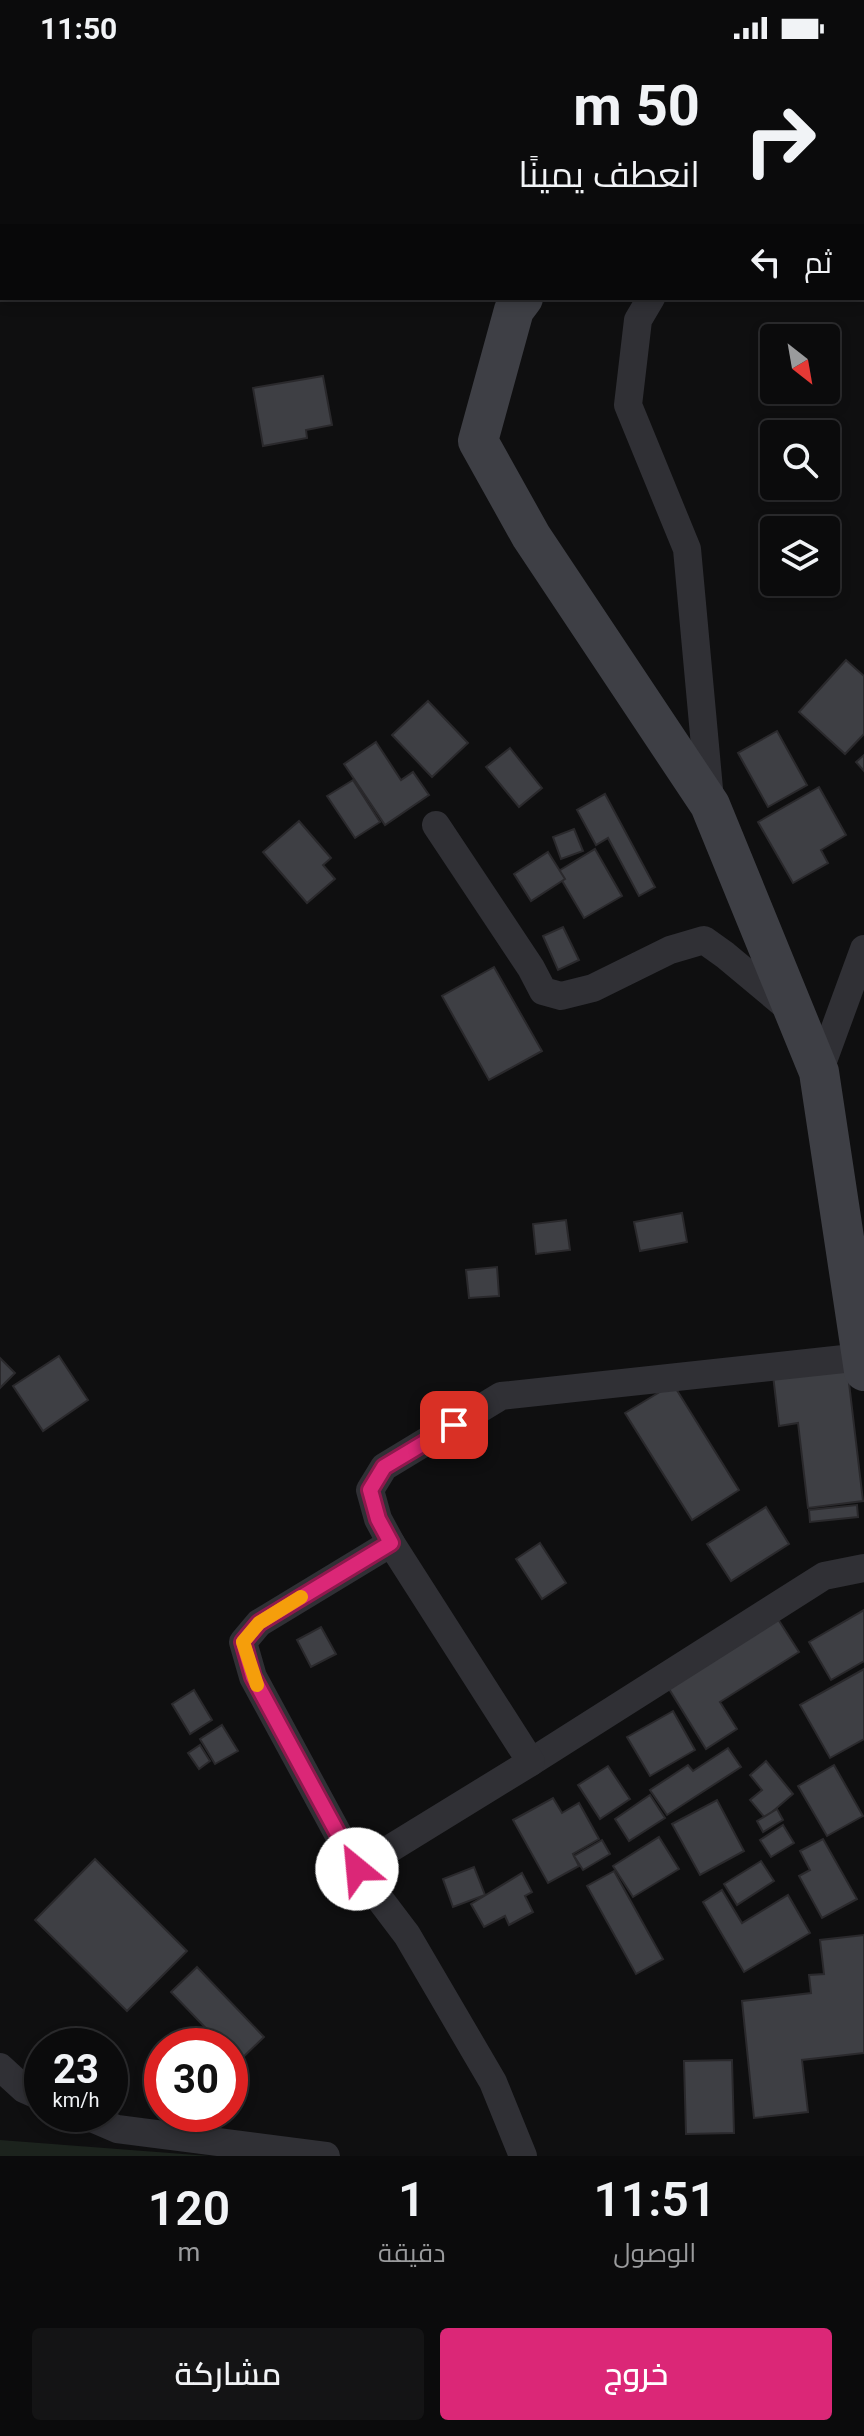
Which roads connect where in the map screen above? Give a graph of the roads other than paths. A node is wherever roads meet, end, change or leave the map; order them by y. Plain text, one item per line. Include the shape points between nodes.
1 (522, 300) edge
2 (650, 300) edge
3 (710, 805) junction
4 (436, 825) dead end
5 (864, 949) edge
6 (796, 1015) junction
7 (819, 1072) junction
8 (863, 1364) edge
9 (391, 1543) junction
10 (864, 1568) edge
11 (531, 1762) junction
12 (357, 1869) junction
13 (0, 2067) edge
14 (24, 2089) edge
15 (128, 2130) edge
16 (326, 2156) edge
17 (523, 2156) edge

1 - 3 main road via 514,310 478,441 531,536
2 - 3 street via 638,320 628,405 687,549
3 - 6 main road
4 - 6 street via 543,991 561,996 593,988 670,950 704,940
5 - 7 street
6 - 7 main road
7 - 8 main road
8 - 9 street via 501,1396 384,1467 370,1490
9 - 11 street
9 - 12 street via 259,1623 243,1642 253,1677
10 - 11 street via 824,1576
11 - 12 street
12 - 17 street via 407,1935 493,2082
13 - 14 street
15 - 16 street

